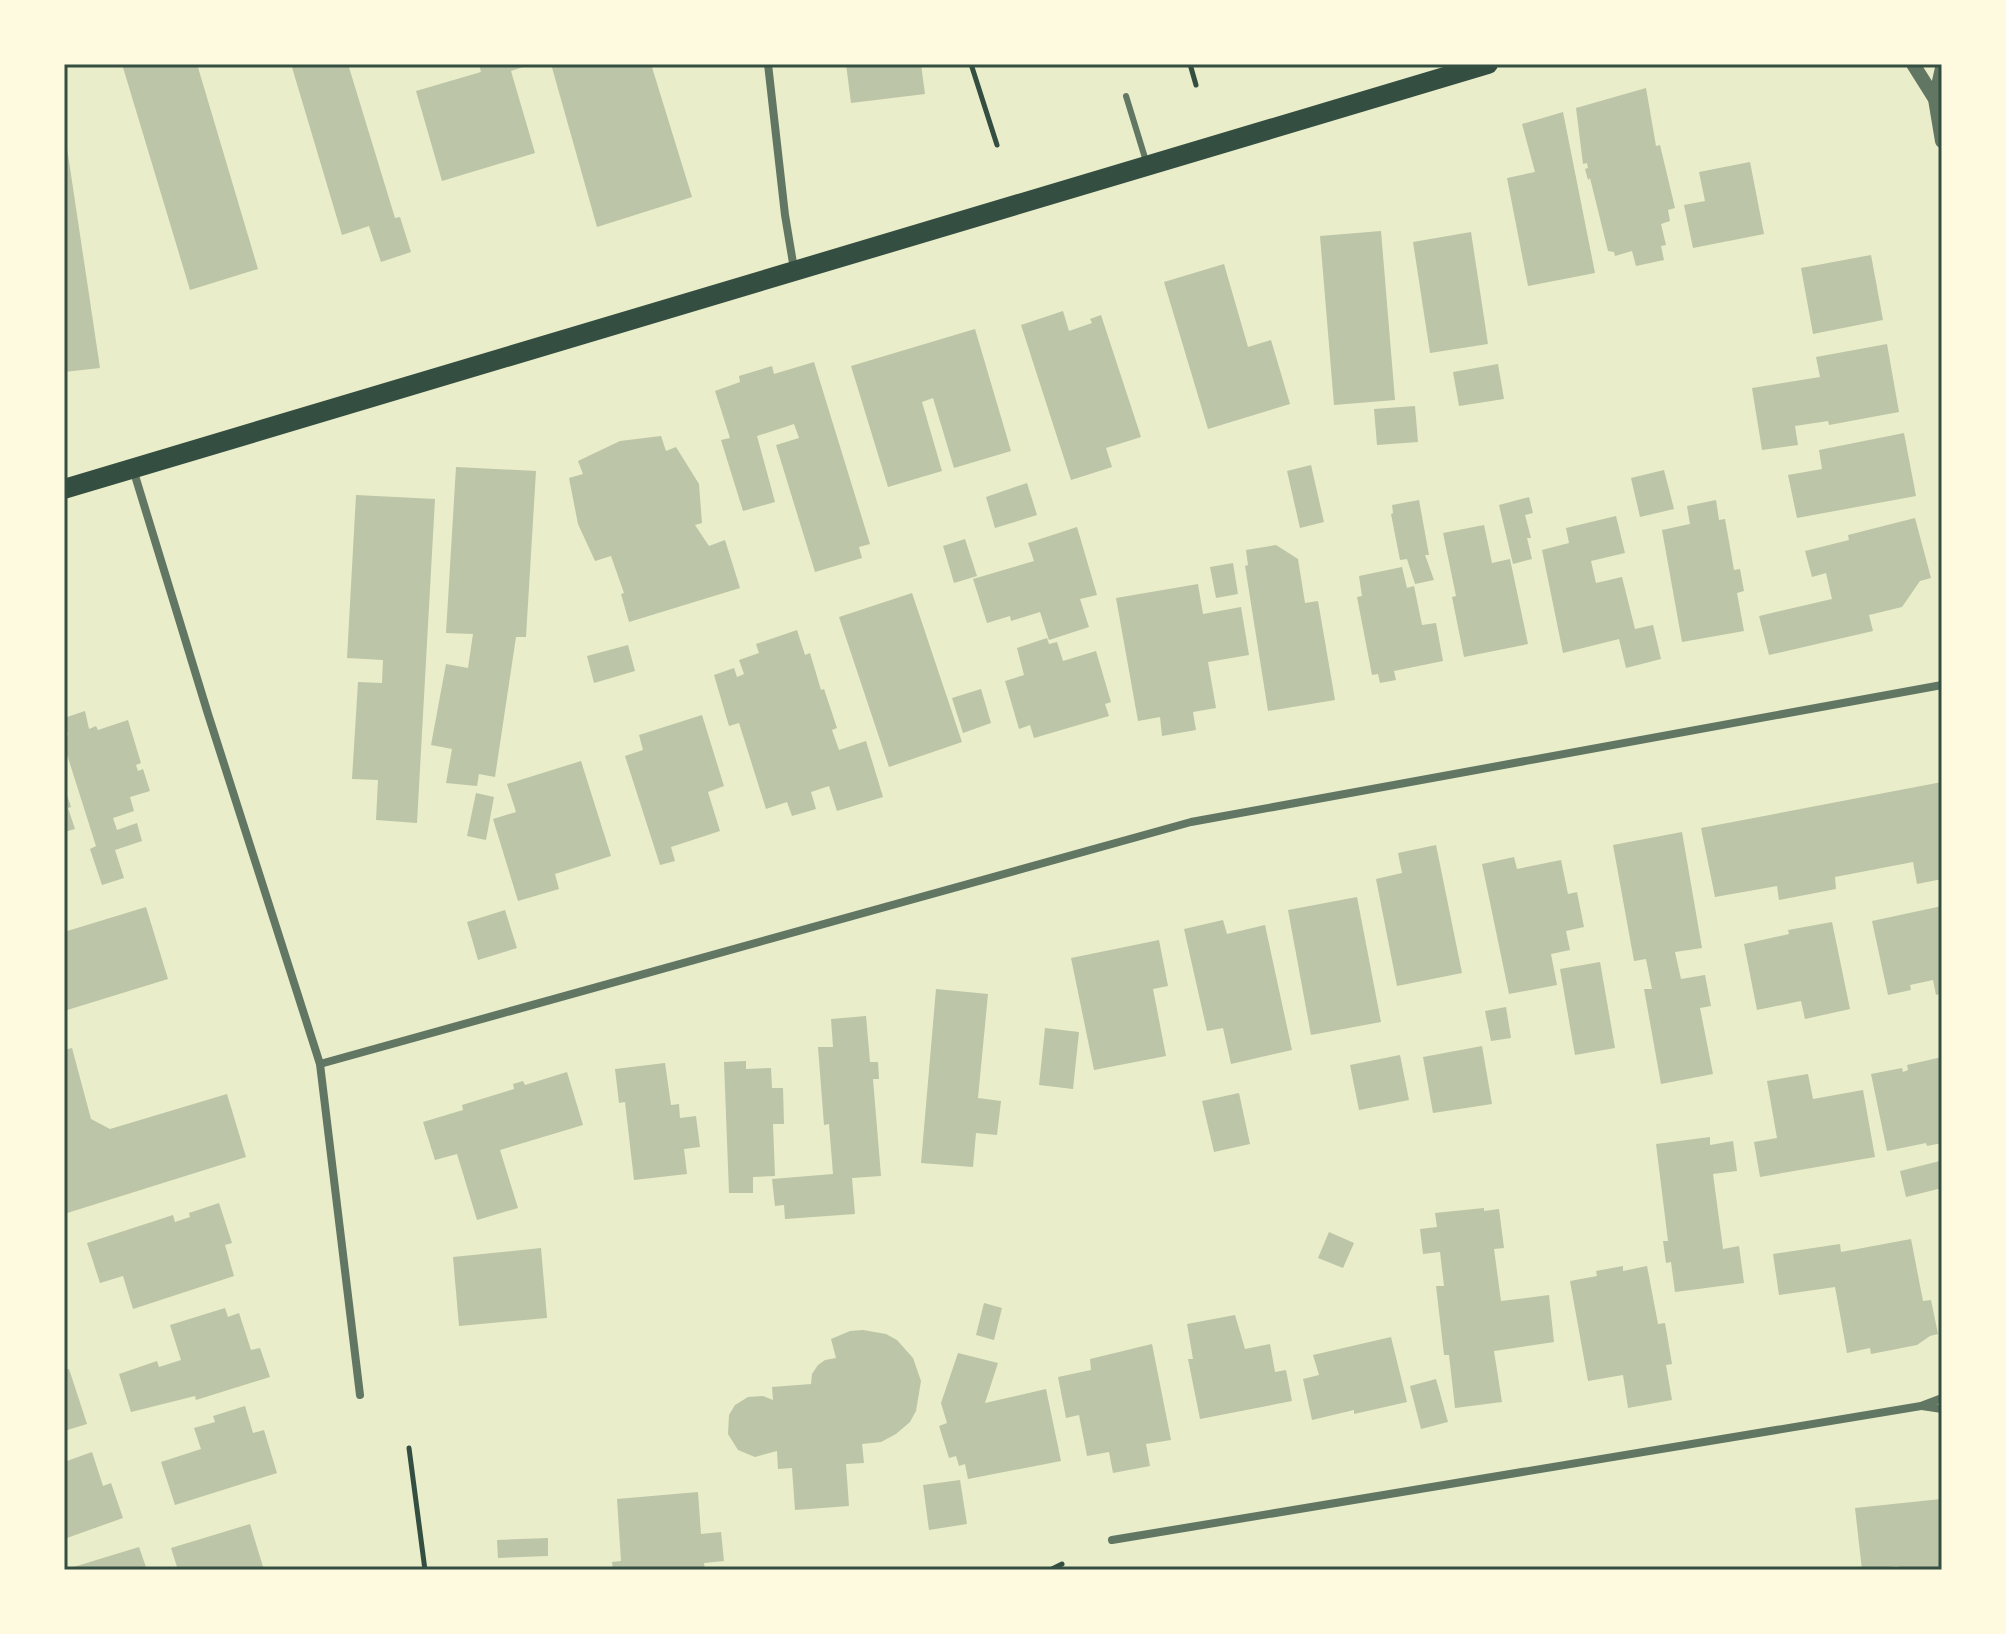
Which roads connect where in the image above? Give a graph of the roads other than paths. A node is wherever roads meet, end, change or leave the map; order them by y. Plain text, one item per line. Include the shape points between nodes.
1 (768, 64) edge
2 (1488, 64) edge
3 (1913, 64) edge
4 (1942, 68) edge
5 (1126, 96) dead end
6 (1935, 99) junction
7 (1942, 141) edge
8 (1148, 166) junction
9 (794, 271) junction
10 (133, 469) junction
11 (64, 489) edge
12 (1942, 685) edge
13 (320, 1064) junction
14 (360, 1395) dead end
15 (1942, 1398) edge
16 (1921, 1406) junction
17 (1942, 1409) edge
18 (1112, 1540) dead end

1 - 9 street
2 - 8 main road
3 - 6 street
4 - 6 street
5 - 8 lane
6 - 7 street
8 - 9 main road
9 - 10 main road
10 - 11 main road
10 - 13 street
12 - 13 street via 1191,822
13 - 14 street
15 - 16 street
16 - 17 street
16 - 18 street

